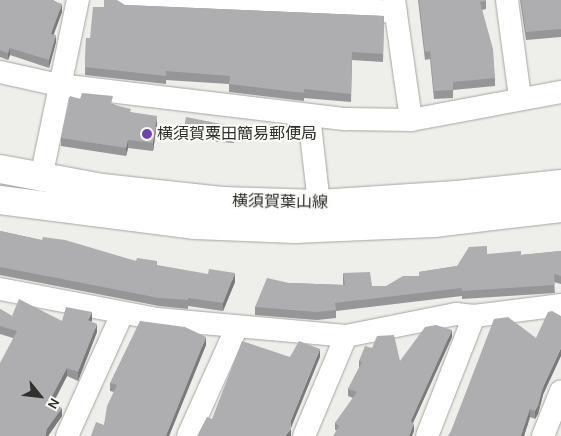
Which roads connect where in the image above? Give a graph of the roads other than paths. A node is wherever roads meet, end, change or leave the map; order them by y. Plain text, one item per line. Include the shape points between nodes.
1 (78, 0) edge
2 (126, 0) edge
3 (507, 0) edge
4 (395, 6) edge
5 (0, 72) edge
6 (59, 85) junction
7 (561, 92) edge
8 (520, 98) junction
9 (309, 116) junction
10 (411, 120) junction
11 (0, 169) edge
12 (41, 178) junction
13 (561, 184) edge
14 (0, 200) edge
15 (320, 204) junction
16 (561, 208) edge
17 (2, 295) edge
18 (561, 305) edge
19 (122, 314) junction
20 (474, 316) junction
21 (236, 328) junction
22 (346, 336) junction
23 (561, 391) edge
24 (67, 436) edge
25 (188, 436) edge
26 (304, 436) edge
27 (427, 436) edge
28 (543, 436) edge

1 - 6 street
2 - 4 street
3 - 8 street
4 - 10 street
5 - 6 street
6 - 9 street
6 - 12 street
7 - 8 street
8 - 10 street
9 - 10 street
9 - 15 street
11 - 12 main road, 横須賀葉山線
12 - 15 main road, 横須賀葉山線 via 224,201
13 - 15 main road, 横須賀葉山線
14 - 16 main road, 横須賀葉山線 via 195,225 295,229 434,223
17 - 19 street
18 - 20 street
19 - 21 street
19 - 24 street
20 - 22 street via 456,314
20 - 27 street
21 - 22 street
21 - 25 street
22 - 26 street
23 - 28 street

